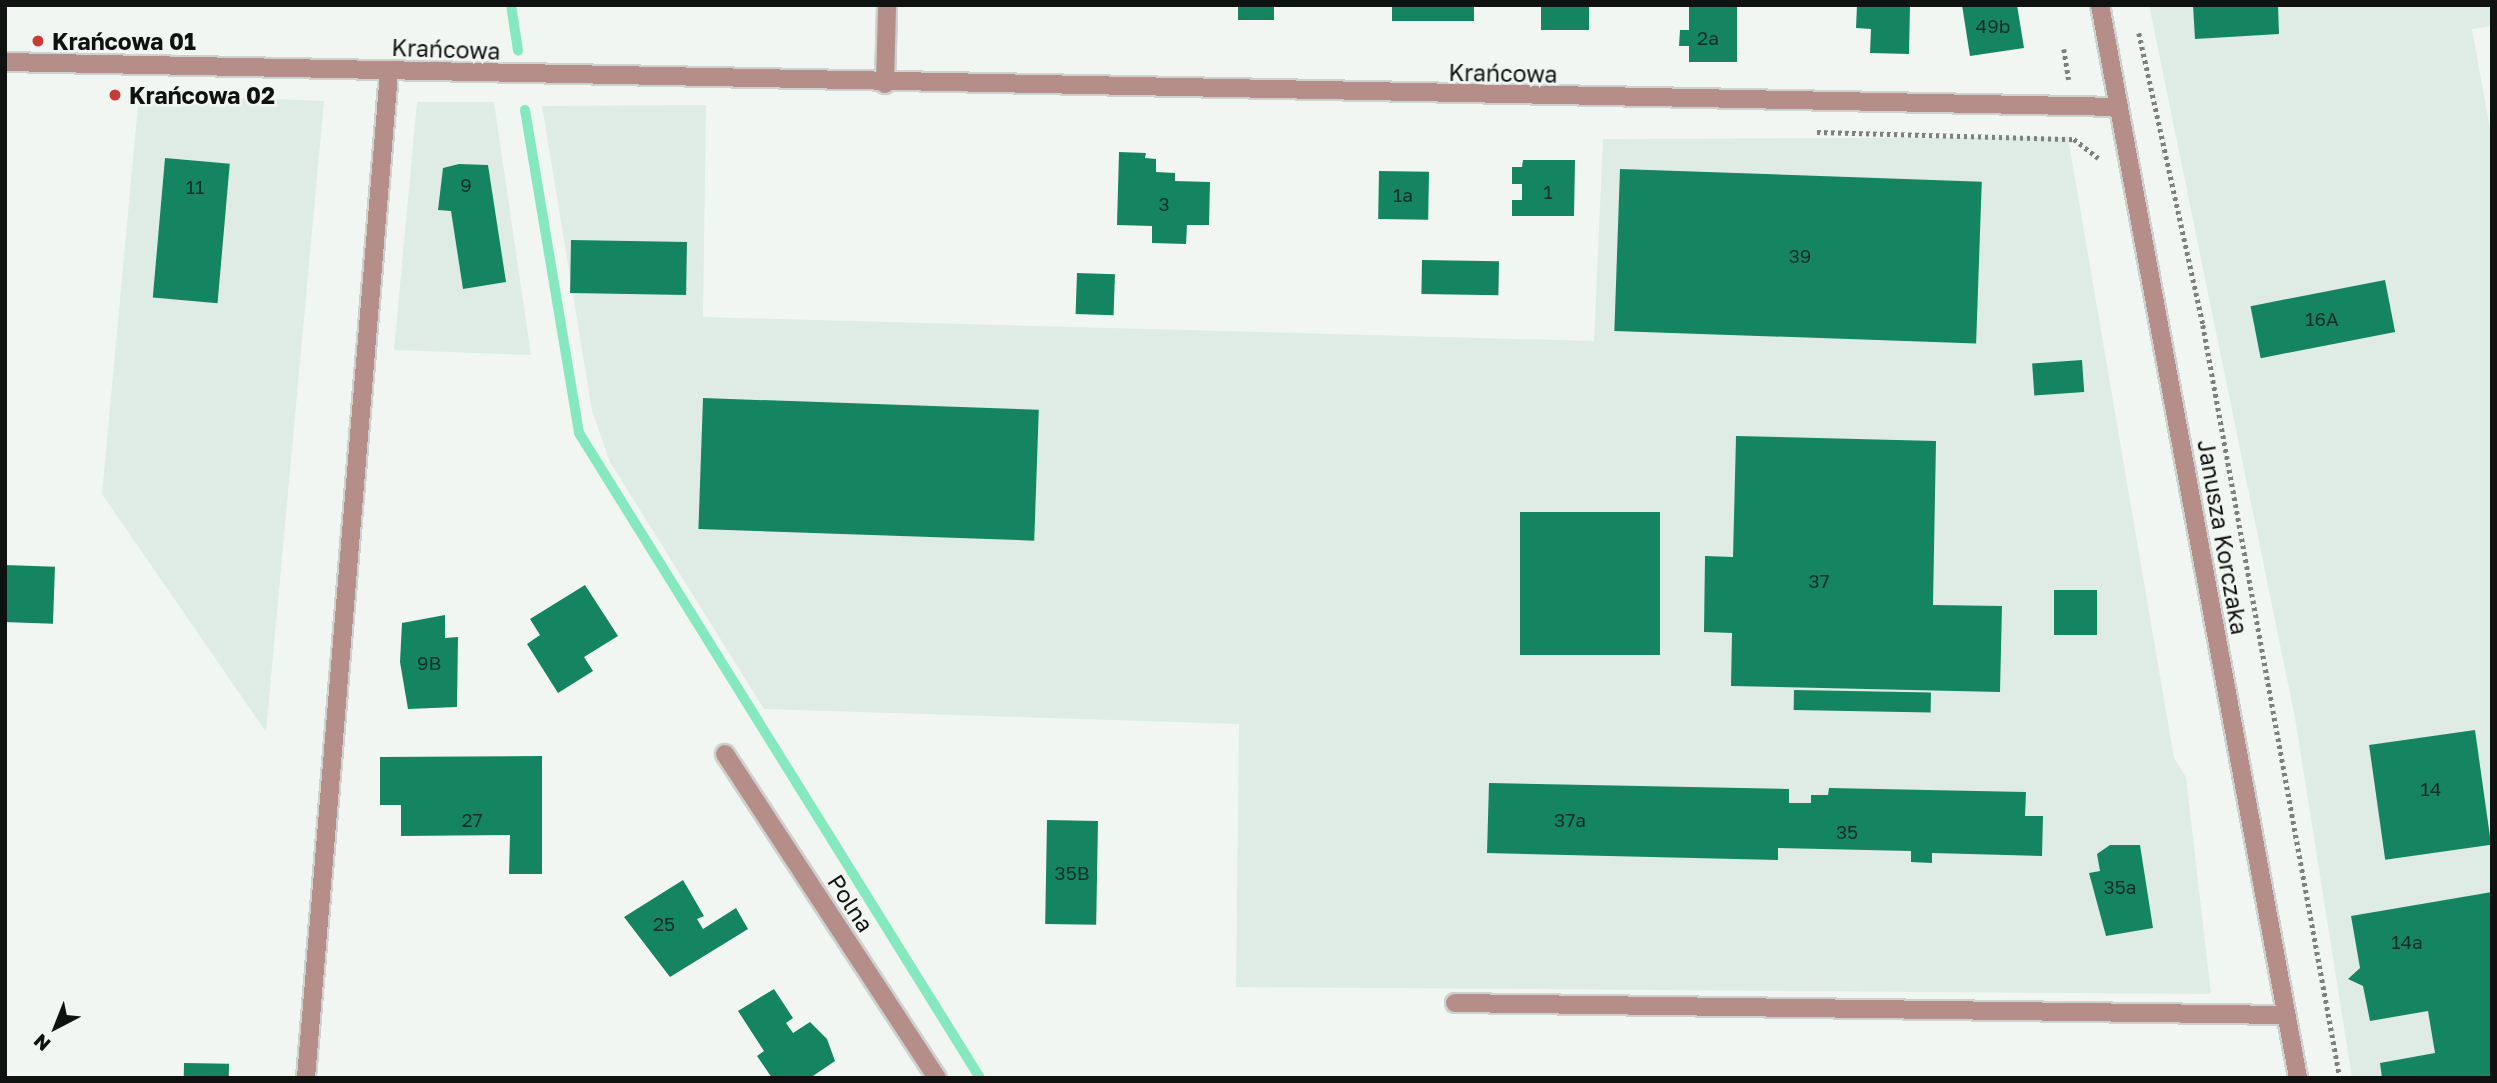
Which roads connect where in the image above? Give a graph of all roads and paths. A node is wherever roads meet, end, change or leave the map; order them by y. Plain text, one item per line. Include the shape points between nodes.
1 (887, 5) edge
2 (2100, 5) edge
3 (2139, 33) dead end
4 (2064, 50) dead end
5 (5, 62) edge
6 (389, 72) junction
7 (885, 85) junction
8 (2072, 93) dead end
9 (2119, 107) junction
10 (725, 754) dead end
11 (1455, 1003) dead end
12 (2286, 1015) junction
13 (306, 1078) edge
14 (937, 1078) edge
15 (2298, 1078) edge
16 (2340, 1078) edge

1 - 7 street
2 - 9 street, Janusza Korczaka
3 - 16 path via 2203,325
4 - 8 path
5 - 6 street, Krańcowa
6 - 7 street, Krańcowa
6 - 13 street
7 - 9 street, Krańcowa
9 - 12 street, Janusza Korczaka
10 - 14 street, Polna
11 - 12 street
12 - 15 street, Janusza Korczaka

